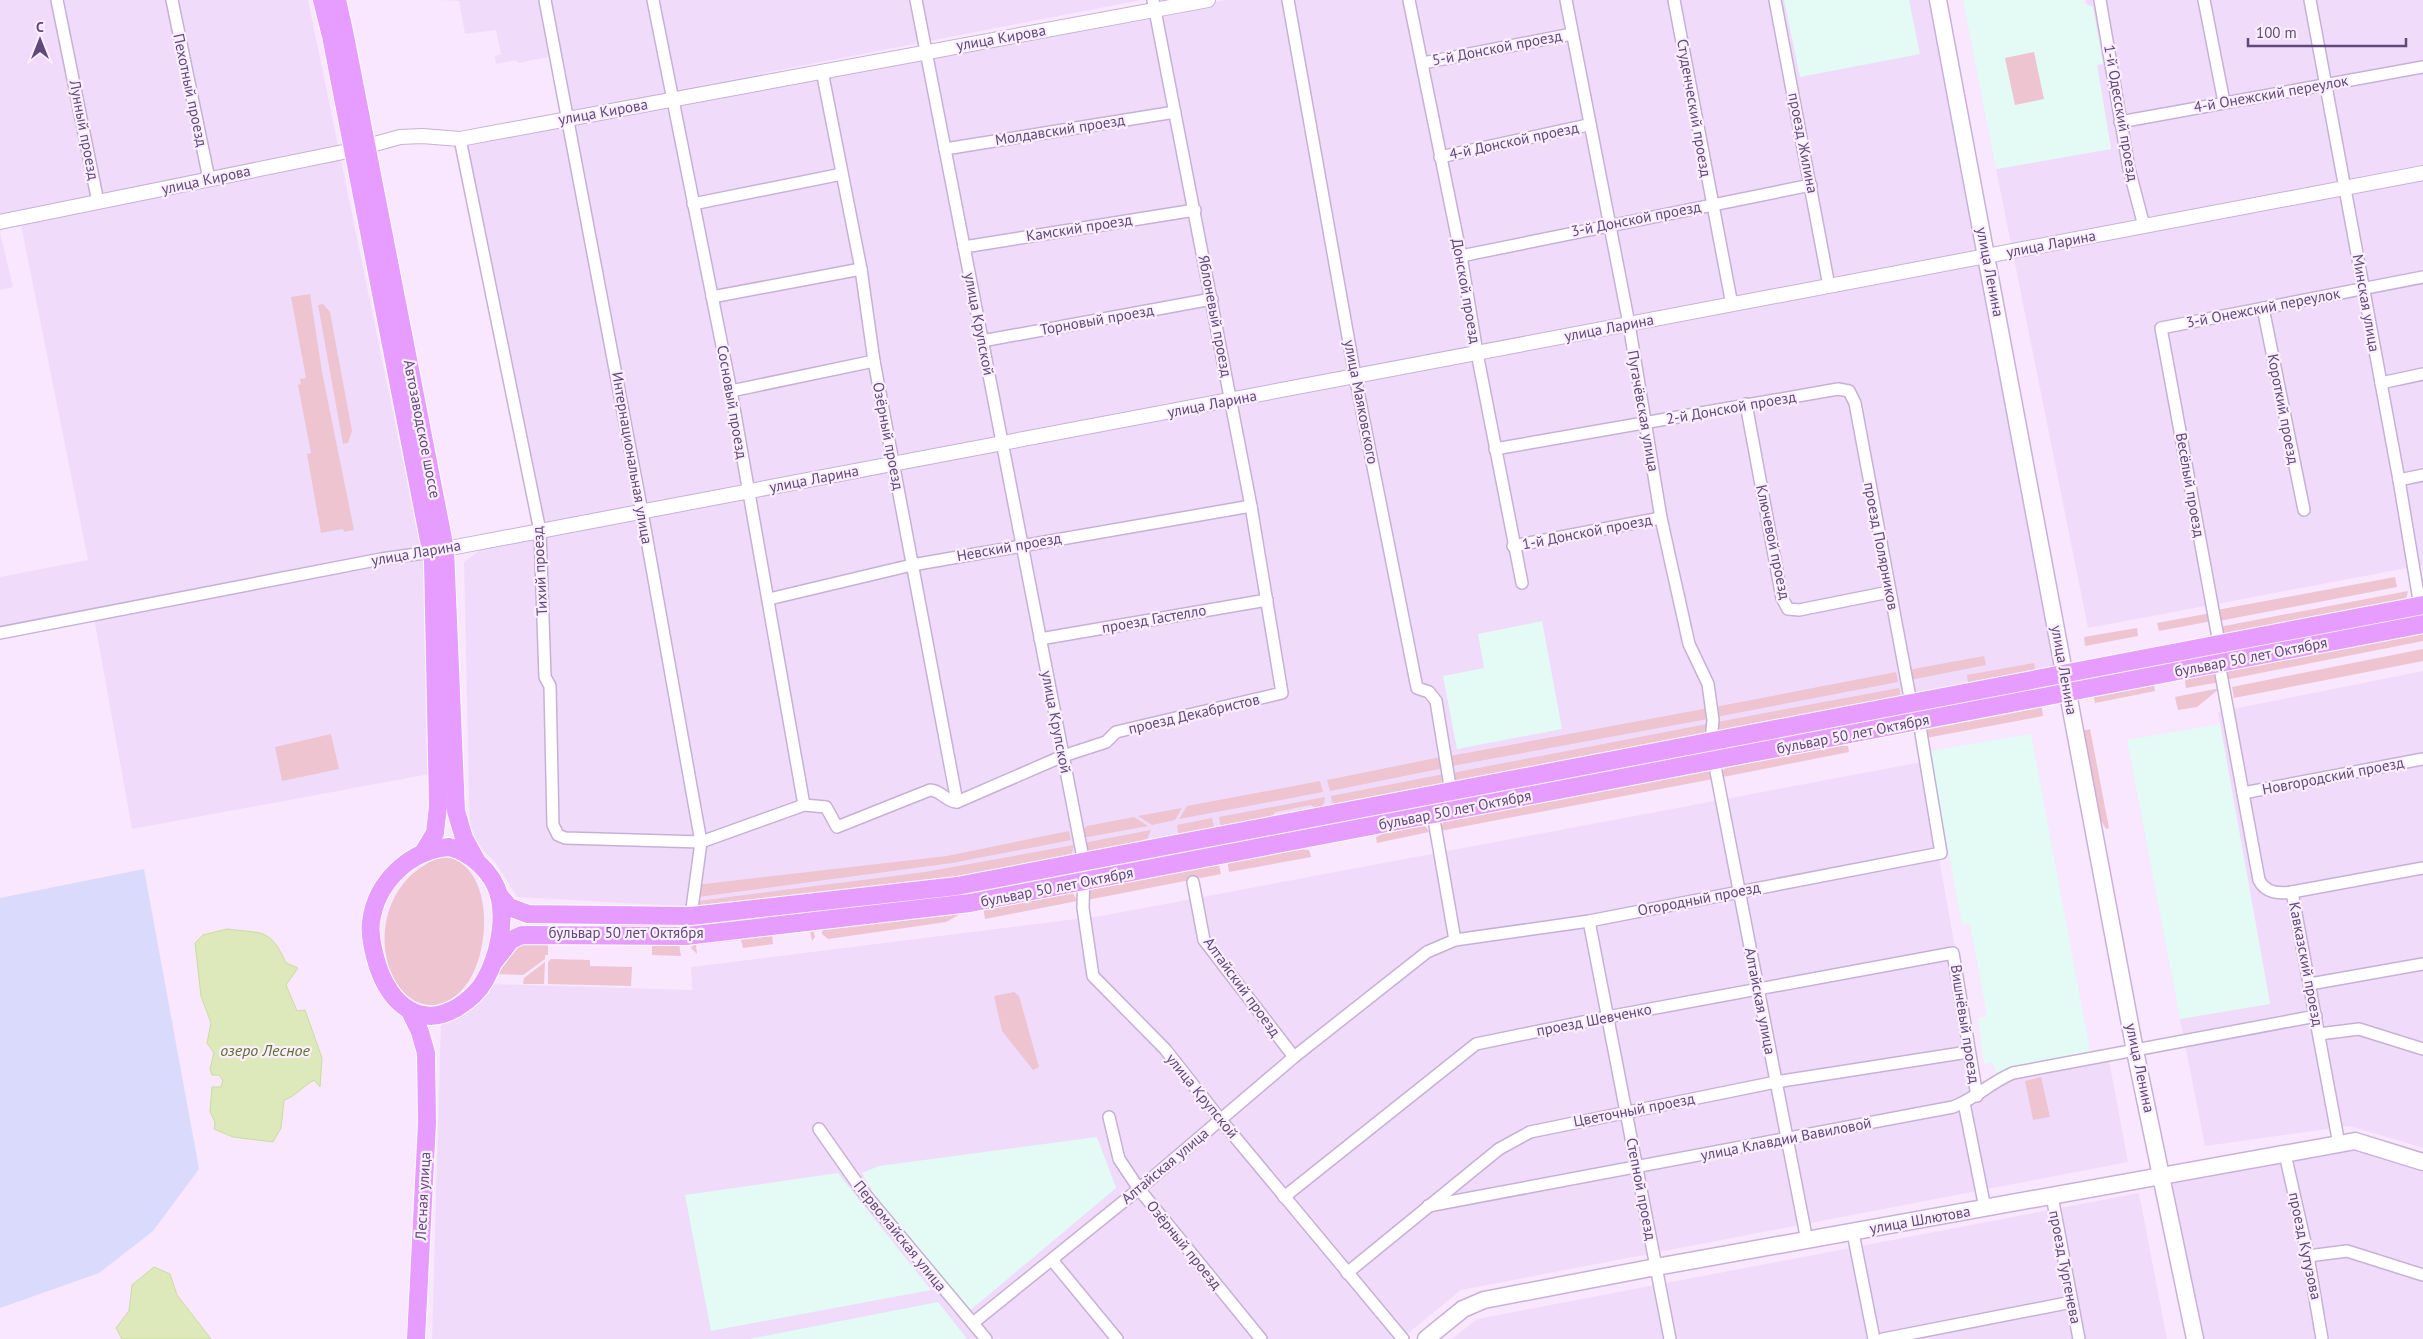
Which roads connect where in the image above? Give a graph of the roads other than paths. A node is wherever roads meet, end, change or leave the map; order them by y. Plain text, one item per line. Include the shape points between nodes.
1 (57, 0) edge
2 (172, 0) edge
3 (322, 0) edge
4 (336, 0) edge
5 (545, 0) edge
6 (653, 0) edge
7 (916, 0) edge
8 (1208, 0) edge
9 (1288, 0) edge
10 (1409, 0) edge
11 (1566, 0) edge
12 (1674, 0) edge
13 (1775, 0) edge
14 (1938, 0) edge
15 (2100, 0) edge
16 (2204, 0) edge
17 (2310, 0) edge
18 (1154, 5) edge
19 (1572, 34) junction
20 (926, 51) junction
21 (1423, 63) junction
22 (2423, 67) edge
23 (822, 71) junction
24 (2326, 84) junction
25 (672, 99) junction
26 (2224, 102) junction
27 (1175, 112) junction
28 (568, 118) junction
29 (2120, 122) junction
30 (1588, 125) junction
31 (460, 139) junction
32 (360, 148) junction
33 (945, 149) junction
34 (1440, 157) junction
35 (2423, 173) edge
36 (842, 174) junction
37 (209, 179) junction
38 (1811, 185) junction
39 (2345, 188) junction
40 (98, 202) junction
41 (693, 204) junction
42 (1712, 204) junction
43 (1195, 210) junction
44 (0, 222) edge
45 (1608, 225) junction
46 (2144, 226) junction
47 (964, 246) junction
48 (1461, 256) junction
49 (1987, 256) junction
50 (861, 268) junction
51 (2423, 277) edge
52 (1829, 286) junction
53 (2363, 288) junction
54 (712, 297) junction
55 (1212, 299) junction
56 (1732, 305) junction
57 (2263, 308) junction
58 (1629, 324) junction
59 (2161, 328) joint
60 (982, 342) junction
61 (1477, 353) junction
62 (874, 361) junction
63 (2423, 374) edge
64 (1355, 376) junction
65 (2381, 383) junction
66 (731, 391) junction
67 (1849, 391) joint
68 (1231, 400) junction
69 (1746, 404) junction
70 (1645, 423) junction
71 (1002, 443) junction
72 (1495, 449) junction
73 (893, 464) junction
74 (2423, 475) edge
75 (2399, 480) junction
76 (748, 492) junction
77 (1251, 506) junction
78 (2304, 510) dead end
79 (642, 512) junction
80 (1661, 518) junction
81 (540, 531) junction
82 (1022, 544) junction
83 (1514, 546) junction
84 (438, 551) junction
85 (912, 565) junction
86 (1522, 583) dead end
87 (1889, 592) junction
88 (769, 599) junction
89 (1267, 600) junction
90 (2421, 605) edge
91 (2423, 624) edge
92 (0, 633) edge
93 (1040, 639) junction
94 (2220, 643) junction
95 (2219, 663) junction
96 (2065, 673) junction
97 (2068, 692) junction
98 (1282, 693) joint
99 (1911, 703) junction
100 (1919, 721) junction
101 (1711, 741) junction
102 (1063, 756) junction
103 (2423, 759) edge
104 (1714, 760) junction
105 (1451, 792) junction
106 (2243, 793) junction
107 (957, 802) junction
108 (804, 805) junction
109 (1432, 814) junction
110 (701, 842) junction
111 (423, 853) junction
112 (476, 860) junction
113 (1084, 863) junction
114 (2423, 868) edge
115 (1083, 882) junction
116 (1194, 882) dead end
117 (1739, 890) junction
118 (2292, 892) junction
119 (499, 895) junction
120 (691, 916) junction
121 (1590, 921) junction
122 (1455, 940) junction
123 (1953, 953) joint
124 (493, 963) junction
125 (2423, 964) edge
126 (2310, 984) junction
127 (1758, 989) junction
128 (410, 1011) junction
129 (443, 1014) junction
130 (2316, 1016) junction
131 (1607, 1017) junction
132 (2319, 1034) junction
133 (2423, 1049) edge
134 (2135, 1051) junction
135 (1968, 1052) junction
136 (426, 1053) junction
137 (1294, 1058) junction
138 (1776, 1082) junction
139 (1976, 1096) junction
140 (1964, 1103) junction
141 (1626, 1111) junction
142 (1109, 1117) dead end
143 (1220, 1119) junction
144 (819, 1129) dead end
145 (1787, 1139) junction
146 (2339, 1144) junction
147 (2285, 1154) junction
148 (2423, 1162) edge
149 (1637, 1168) junction
150 (2162, 1175) junction
151 (1139, 1189) junction
152 (2052, 1196) junction
153 (1284, 1197) junction
154 (1428, 1206) junction
155 (1985, 1208) junction
156 (1853, 1232) junction
157 (1807, 1241) junction
158 (2308, 1256) junction
159 (1052, 1260) junction
160 (1656, 1267) junction
161 (1347, 1273) junction
162 (2423, 1275) edge
163 (2072, 1302) junction
164 (973, 1323) junction
165 (416, 1339) edge
166 (986, 1339) edge
167 (1116, 1339) edge
168 (1261, 1339) edge
169 (1403, 1339) edge
170 (1426, 1339) edge
171 (1670, 1339) edge
172 (1874, 1339) edge
173 (1883, 1339) edge
174 (2079, 1339) edge
175 (2195, 1339) edge
176 (2322, 1339) edge

1 - 40 street, Лунный проезд
2 - 37 street, Пехотный проезд
3 - 32 main road, Автозаводское шоссе
4 - 32 main road, Автозаводское шоссе
5 - 28 street, Интернациональная улица
6 - 25 street, Сосновый проезд
7 - 20 street, улица Крупской
8 - 18 street, улица Кирова
9 - 64 street, улица Маяковского
10 - 21 street, Донской проезд
11 - 19 street, Пугачёвская улица
12 - 42 street, Студенческий проезд
13 - 38 street, проезд Жилина
14 - 49 main road, улица Ленина
15 - 29 street, 1-й Одесский проезд
16 - 26 street
17 - 24 street, Минская улица
18 - 20 street, улица Кирова
18 - 27 street, Яблоневый проезд
19 - 21 street, 5-й Донской проезд
19 - 30 street, Пугачёвская улица
20 - 23 street, улица Кирова
20 - 33 street, улица Крупской
21 - 34 street, Донской проезд
22 - 24 street, 4-й Онежский переулок
23 - 25 street, улица Кирова
23 - 36 street, Озёрный проезд
24 - 26 street, 4-й Онежский переулок
24 - 39 street, Минская улица
25 - 28 street, улица Кирова
25 - 41 street, Сосновый проезд
26 - 29 street, 4-й Онежский переулок
27 - 33 street, Молдавский проезд
27 - 43 street, Яблоневый проезд
28 - 31 street, улица Кирова
28 - 79 street, Интернациональная улица
29 - 46 street, 1-й Одесский проезд
30 - 34 street, 4-й Донской проезд
30 - 45 street, Пугачёвская улица
31 - 32 street, улица Кирова via 400,137
31 - 81 street, Тихий проезд
32 - 37 street, улица Кирова
32 - 84 main road, Автозаводское шоссе
33 - 47 street, улица Крупской
34 - 48 street, Донской проезд
35 - 39 street, улица Ларина
36 - 41 street
36 - 50 street, Озёрный проезд
37 - 40 street, улица Кирова
38 - 42 street, 3-й Донской проезд
38 - 52 street, проезд Жилина
39 - 46 street, улица Ларина
39 - 53 street, Минская улица
40 - 44 street, улица Кирова
41 - 54 street, Сосновый проезд
42 - 45 street, 3-й Донской проезд
42 - 56 street, Студенческий проезд
43 - 47 street, Камский проезд
43 - 55 street, Яблоневый проезд
45 - 48 street, 3-й Донской проезд
45 - 58 street, Пугачёвская улица
46 - 49 street, улица Ларина
47 - 60 street, улица Крупской
48 - 61 street, Донской проезд
49 - 52 street, улица Ларина
49 - 96 main road, улица Ленина
50 - 54 street
50 - 62 street, Озёрный проезд
51 - 53 street, 3-й Онежский переулок
52 - 56 street, улица Ларина
53 - 57 street, 3-й Онежский переулок
53 - 65 street, Минская улица
54 - 66 street, Сосновый проезд
55 - 60 street, Торновый проезд
55 - 68 street, Яблоневый проезд
56 - 58 street, улица Ларина
57 - 59 street, 3-й Онежский переулок
57 - 78 street, Короткий проезд
58 - 61 street, улица Ларина
58 - 70 street, Пугачёвская улица
59 - 94 street, Весёлый проезд
60 - 71 street, улица Крупской
61 - 64 street, улица Ларина
61 - 72 street, Донской проезд
62 - 66 street
62 - 73 street, Озёрный проезд
63 - 65 street
64 - 68 street, улица Ларина
64 - 105 street, улица Маяковского via 1417,688 1429,692 1436,701
65 - 75 street, Минская улица
66 - 76 street, Сосновый проезд
67 - 69 street, 2-й Донской проезд via 1838,389
67 - 87 street, проезд Полярников via 1855,403
68 - 71 street, улица Ларина
68 - 77 street, Яблоневый проезд
69 - 70 street, 2-й Донской проезд
69 - 87 street, Ключевой проезд via 1782,598 1788,608 1799,610
70 - 72 street, 2-й Донской проезд
70 - 80 street, Пугачёвская улица
71 - 73 street, улица Ларина
71 - 82 street, улица Крупской
72 - 83 street, Донской проезд
73 - 76 street, улица Ларина
73 - 85 street, Озёрный проезд
74 - 75 street
75 - 90 street, Минская улица
76 - 79 street, улица Ларина
76 - 88 street, Сосновый проезд
77 - 82 street, Невский проезд
77 - 89 street, Яблоневый проезд
79 - 81 street, улица Ларина
79 - 110 street, Интернациональная улица
80 - 83 street, 1-й Донской проезд
80 - 101 street, Пугачёвская улица via 1689,644 1708,684 1713,720
81 - 84 street, улица Ларина
81 - 110 street, Тихий проезд via 555,831 565,838
82 - 85 street, Невский проезд
82 - 93 street, улица Крупской
83 - 86 street, Донской проезд
84 - 92 street, улица Ларина
84 - 111 main road, Автозаводское шоссе via 438,806 435,833
84 - 112 main road, Автозаводское шоссе via 456,810 464,838
85 - 88 street, Невский проезд
85 - 107 street, Озёрный проезд
87 - 99 street, проезд Полярников
88 - 108 street, Сосновый проезд
89 - 93 street, проезд Гастелло
89 - 98 street, Яблоневый проезд
90 - 94 main road, бульвар 50 лет Октября
91 - 95 main road, бульвар 50 лет Октября
93 - 102 street, улица Крупской
94 - 96 main road, бульвар 50 лет Октября
95 - 97 main road, бульвар 50 лет Октября
95 - 106 street, Кавказский проезд
96 - 97 main road, улица Ленина
96 - 99 main road, бульвар 50 лет Октября
97 - 100 main road, бульвар 50 лет Октября
97 - 134 main road, улица Ленина
98 - 102 street, проезд Декабристов via 1116,732 1106,742
99 - 101 main road, бульвар 50 лет Октября
100 - 104 main road, бульвар 50 лет Октября
100 - 117 street, Огородный проезд via 1942,852
101 - 104 street, Пугачёвская улица
101 - 105 main road, бульвар 50 лет Октября
102 - 107 street, проезд Декабристов
102 - 113 street, улица Крупской
103 - 106 street, Новгородский проезд
104 - 109 main road, бульвар 50 лет Октября
104 - 117 street, Алтайская улица
105 - 113 main road, бульвар 50 лет Октября
106 - 118 street, Кавказский проезд via 2262,886 2274,892
107 - 108 street via 930,790 837,827 826,807
108 - 110 street
109 - 115 main road, бульвар 50 лет Октября
109 - 122 street
110 - 120 street, Интернациональная улица
111 - 112 main road via 450,847 462,850
111 - 128 main road via 414,856 383,888 370,924 379,969 392,995
112 - 119 main road
113 - 115 street, улица Крупской
113 - 120 main road, бульвар 50 лет Октября via 957,886
114 - 118 street
115 - 124 main road, бульвар 50 лет Октября via 970,903 686,936 522,934 511,940
115 - 143 street, улица Крупской via 1082,908 1093,976 1165,1049
116 - 137 street, Алтайский проезд via 1204,940
117 - 121 street, Огородный проезд
117 - 127 street, Алтайская улица
118 - 126 street, Кавказский проезд
119 - 120 main road, бульвар 50 лет Октября via 509,906 528,914
119 - 124 main road via 499,939
121 - 122 street, Огородный проезд
121 - 131 street, Степной проезд
122 - 137 street, Алтайская улица via 1427,952
123 - 127 street, проезд Шевченко
123 - 135 street, Вишнёвый проезд via 1966,1022
124 - 129 main road via 473,995
125 - 126 street
126 - 130 street, Кавказский проезд
127 - 131 street, проезд Шевченко
127 - 138 street, Алтайская улица
128 - 129 main road via 426,1016
128 - 136 main road, Лесная улица
129 - 136 main road, Лесная улица
130 - 132 street, Кавказский проезд
130 - 134 street, улица Клавдии Вавиловой
131 - 141 street, Степной проезд
131 - 153 street, проезд Шевченко via 1476,1044
132 - 133 street via 2359,1029
132 - 146 street, Кавказский проезд
134 - 139 street, улица Клавдии Вавиловой via 2014,1073
134 - 150 main road, улица Ленина
135 - 138 street, Цветочный проезд
135 - 139 street, Вишнёвый проезд
136 - 165 main road, Лесная улица via 427,1123
137 - 143 street, Алтайская улица
138 - 141 street, Цветочный проезд
138 - 145 street, Алтайская улица
139 - 140 street, улица Клавдии Вавиловой
140 - 145 street, улица Клавдии Вавиловой
140 - 155 street, Вишнёвый проезд
141 - 149 street, Степной проезд
141 - 154 street, Цветочный проезд via 1530,1132 1499,1149
142 - 151 street, Озёрный проезд via 1119,1158
143 - 151 street, Алтайская улица
143 - 153 street, улица Крупской
144 - 164 street, Первомайская улица via 864,1193
145 - 149 street, улица Клавдии Вавиловой
145 - 157 street, Алтайская улица
146 - 147 main road, улица Шлютова
146 - 148 main road, улица Шлютова via 2355,1141
147 - 150 main road, улица Шлютова
147 - 158 street, проезд Кутузова
149 - 154 street, улица Клавдии Вавиловой
149 - 160 street, Степной проезд
150 - 152 main road, улица Шлютова
150 - 175 main road, улица Ленина
151 - 159 street, Алтайская улица
151 - 168 street, Озёрный проезд
152 - 155 main road, улица Шлютова
152 - 163 street, проезд Тургенева
153 - 161 street, улица Крупской
154 - 161 street, Цветочный проезд
155 - 156 main road, улица Шлютова
156 - 157 main road, улица Шлютова
156 - 172 street
157 - 160 main road, улица Шлютова
158 - 162 street via 2347,1250
158 - 176 street, проезд Кутузова
159 - 164 street, Алтайская улица
159 - 167 street
160 - 170 main road, улица Шлютова via 1484,1300 1464,1309
160 - 171 street, Степной проезд
161 - 169 street, улица Крупской
163 - 173 street
163 - 174 street, проезд Тургенева
164 - 166 street, Первомайская улица

